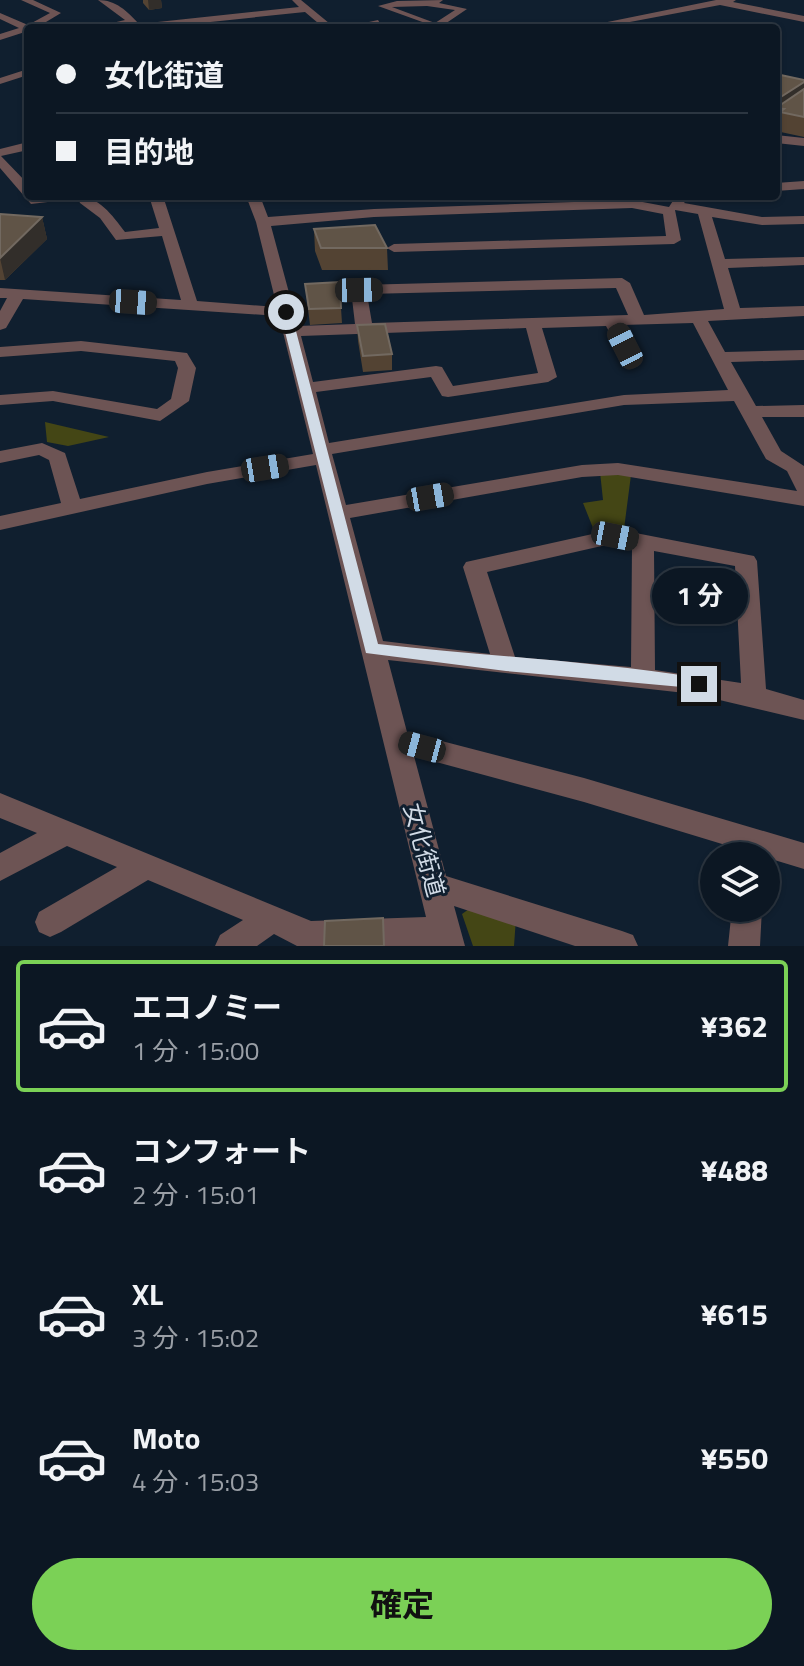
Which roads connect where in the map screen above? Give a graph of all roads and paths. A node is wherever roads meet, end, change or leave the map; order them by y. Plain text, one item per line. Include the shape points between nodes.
1 (25, 0) edge
2 (126, 0) edge
3 (296, 0) edge
4 (704, 0) edge
5 (732, 0) edge
6 (106, 1) edge
7 (434, 2) edge
8 (721, 3) junction
9 (305, 9) junction
10 (0, 16) edge
11 (804, 19) edge
12 (378, 23) dead end
13 (36, 24) edge
14 (134, 24) edge
15 (146, 24) edge
16 (325, 24) edge
17 (372, 24) edge
18 (427, 24) edge
19 (439, 24) edge
20 (605, 24) edge
21 (24, 26) edge
22 (24, 29) edge
23 (0, 37) edge
24 (24, 73) edge
25 (0, 81) edge
26 (780, 139) edge
27 (804, 142) edge
28 (24, 147) edge
29 (0, 153) edge
30 (0, 160) edge
31 (15, 177) junction
32 (0, 181) edge
33 (804, 185) edge
34 (24, 187) edge
35 (780, 187) edge
36 (85, 200) edge
37 (157, 200) edge
38 (255, 200) edge
39 (429, 200) edge
40 (680, 200) edge
41 (434, 211) junction
42 (704, 212) junction
43 (493, 220) edge
44 (804, 220) edge
45 (263, 222) junction
46 (166, 231) junction
47 (394, 248) dead end
48 (804, 261) edge
49 (720, 264) junction
50 (8, 294) edge
51 (191, 306) junction
52 (804, 311) edge
53 (733, 313) junction
54 (637, 318) junction
55 (698, 318) junction
56 (611, 319) junction
57 (288, 321) junction
58 (532, 322) junction
59 (0, 325) edge
60 (364, 328) junction
61 (625, 346) dead end
62 (0, 352) edge
63 (804, 355) edge
64 (720, 357) junction
65 (306, 388) junction
66 (0, 400) edge
67 (746, 404) junction
68 (804, 411) edge
69 (322, 454) junction
70 (0, 457) edge
71 (804, 487) edge
72 (804, 499) edge
73 (72, 506) junction
74 (338, 513) junction
75 (0, 523) edge
76 (643, 541) junction
77 (372, 649) junction
78 (506, 665) junction
79 (643, 676) junction
80 (754, 693) junction
81 (804, 710) edge
82 (395, 740) junction
83 (0, 805) edge
84 (66, 832) junction
85 (732, 842) edge
86 (780, 853) edge
87 (804, 856) edge
88 (146, 865) junction
89 (0, 868) edge
90 (434, 886) junction
91 (272, 917) junction
92 (50, 922) dead end
93 (746, 922) edge
94 (447, 938) edge
95 (231, 946) edge
96 (622, 946) edge
97 (744, 946) edge

1 - 13 street via 57,13
2 - 6 street
3 - 9 street
4 - 8 street
5 - 8 street
6 - 14 street
7 - 18 street via 382,6
7 - 19 street via 463,9
8 - 11 street
8 - 20 street
9 - 15 street
9 - 16 street
10 - 21 street
12 - 17 street
22 - 23 street
24 - 25 street
26 - 27 street
28 - 29 street
30 - 31 street
31 - 32 street
31 - 34 street
33 - 35 street
36 - 46 street via 121,237
37 - 46 street
38 - 45 street, 女化街道
39 - 41 street
40 - 42 street via 675,206
41 - 43 street
41 - 45 street
42 - 44 street via 762,221
42 - 49 street
43 - 43 street via 674,240 669,211 632,204
43 - 47 street
45 - 57 street, 女化街道
46 - 51 street
48 - 49 street
49 - 53 street
50 - 51 street
50 - 59 street
51 - 57 street
52 - 53 street
53 - 55 street
54 - 55 street
54 - 56 street
54 - 60 street via 622,283 359,290
55 - 64 street
56 - 58 street
56 - 61 street
57 - 60 street
57 - 65 street, 女化街道
58 - 60 street
58 - 65 street via 548,377 448,392 436,371
62 - 66 street via 81,346 181,357 187,368 180,401 160,415 53,396
63 - 64 street
64 - 67 street
65 - 69 street, 女化街道
67 - 68 street
67 - 69 street via 624,400
67 - 71 street via 773,455 795,467
69 - 73 street
69 - 74 street, 女化街道
70 - 73 street via 42,449 58,457
72 - 74 street via 618,469
73 - 75 street
74 - 77 street, 女化街道
76 - 78 street via 615,536 474,567
76 - 79 street
76 - 80 street via 746,561
77 - 78 street
77 - 82 street, 女化街道
78 - 79 street
79 - 80 street
80 - 81 street
82 - 85 street via 584,790
82 - 90 street, 女化街道
83 - 84 street
84 - 88 street
84 - 89 street
86 - 87 street
88 - 91 street
88 - 92 street
90 - 94 street, 女化街道
90 - 96 street
91 - 94 street via 309,936
91 - 95 street
93 - 97 street

